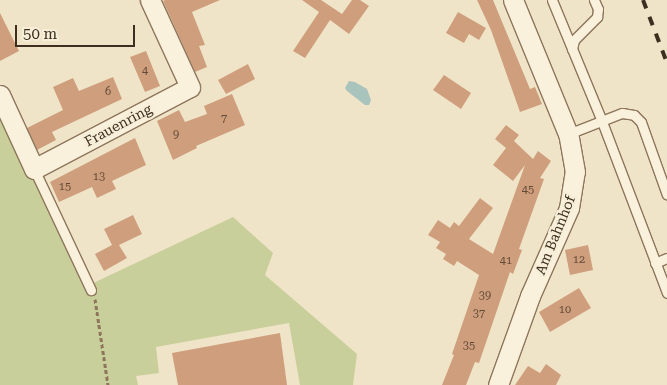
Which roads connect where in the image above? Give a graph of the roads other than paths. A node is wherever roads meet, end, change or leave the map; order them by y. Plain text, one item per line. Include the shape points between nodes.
1 (150, 0) edge
2 (513, 0) edge
3 (552, 0) edge
4 (594, 0) edge
5 (572, 49) junction
6 (0, 95) edge
7 (601, 120) junction
8 (568, 134) junction
9 (34, 169) junction
10 (667, 195) edge
11 (667, 258) edge
12 (655, 263) junction
13 (91, 290) road end
14 (667, 293) edge
15 (498, 385) edge

1 - 9 street, Frauenring via 190,87
2 - 8 street, Am Bahnhof
3 - 5 lane
4 - 5 lane via 598,9 596,17 574,40
5 - 7 lane
6 - 9 street
7 - 8 lane
7 - 10 lane via 622,113 634,115 641,122
7 - 12 lane
8 - 15 street, Am Bahnhof via 575,172 569,208 530,296
9 - 13 lane
11 - 12 lane
12 - 14 lane

